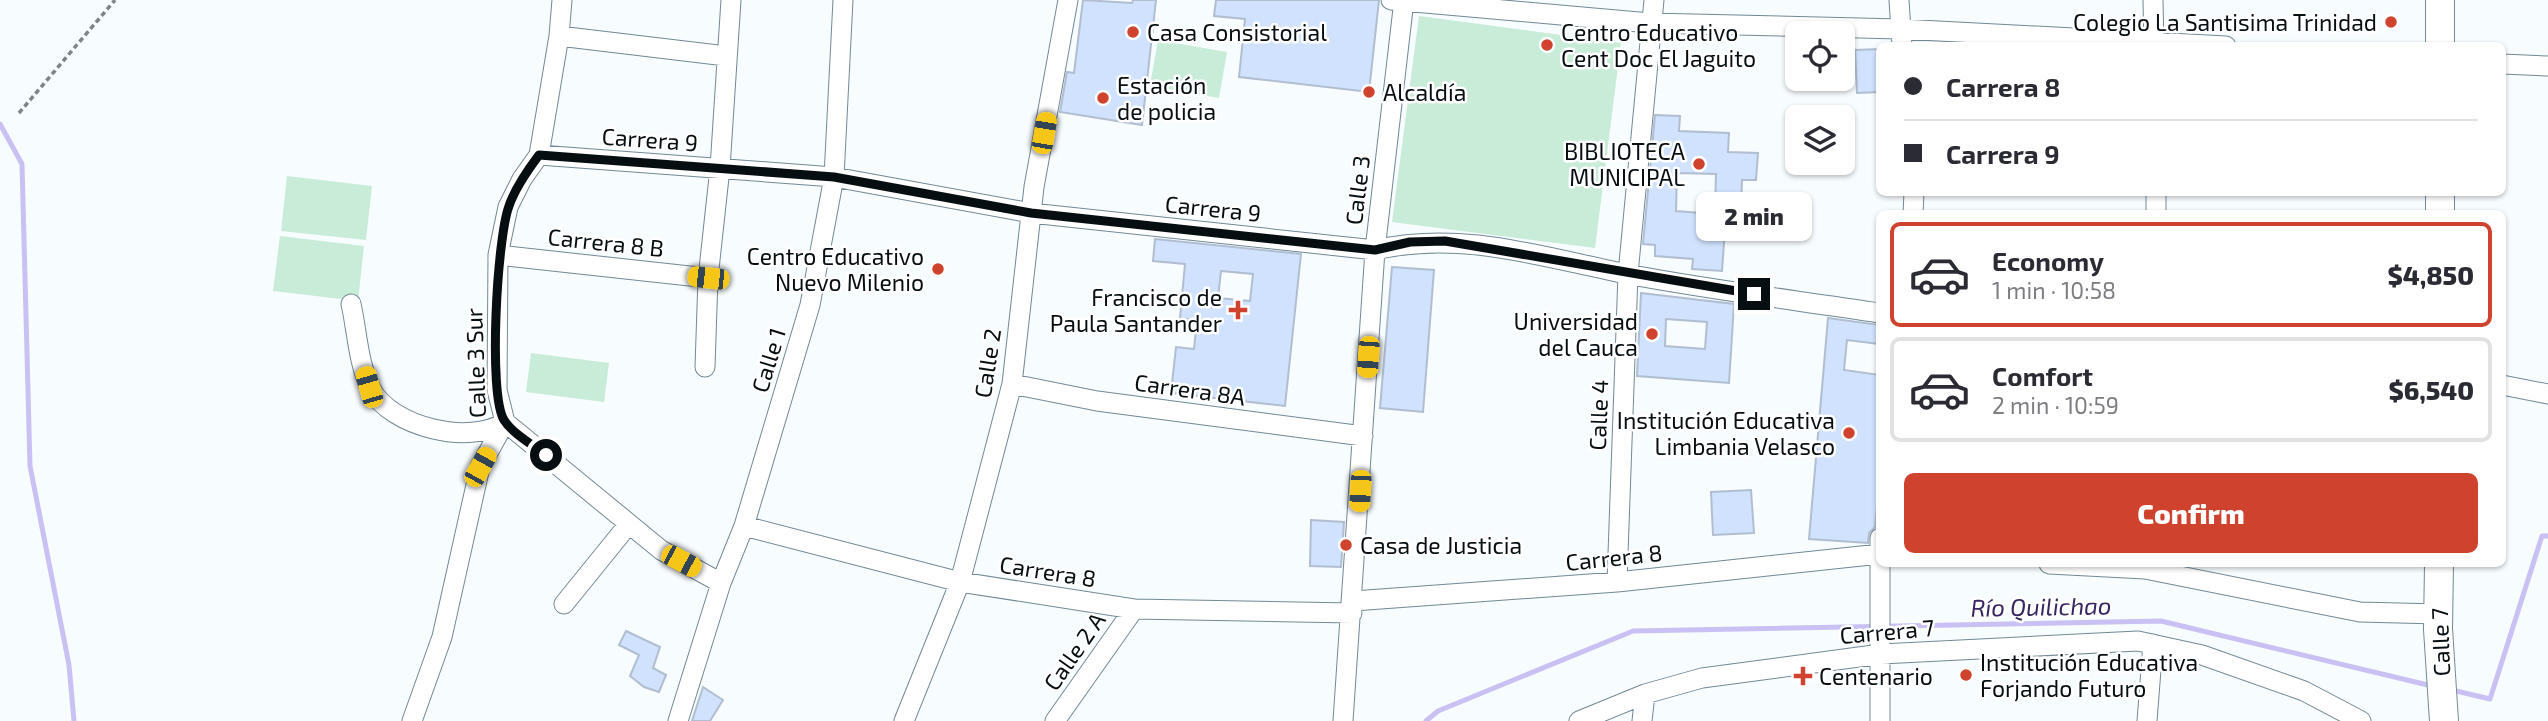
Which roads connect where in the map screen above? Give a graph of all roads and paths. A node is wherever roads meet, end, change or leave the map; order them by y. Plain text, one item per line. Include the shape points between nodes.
1 (115, 0) edge
2 (562, 0) edge
3 (731, 0) edge
4 (844, 0) edge
5 (1068, 0) edge
6 (1654, 0) edge
7 (1899, 0) edge
8 (2153, 0) edge
9 (2440, 0) edge
10 (1400, 1) edge
11 (1650, 23) junction
12 (559, 36) junction
13 (1901, 37) edge
14 (2112, 42) edge
15 (2154, 42) edge
16 (2440, 42) edge
17 (726, 56) junction
18 (2506, 64) edge
19 (2548, 66) edge
20 (19, 113) dead end
21 (539, 155) junction
22 (720, 169) junction
23 (834, 177) junction
24 (1031, 213) junction
25 (1375, 250) junction
26 (498, 255) junction
27 (1628, 274) junction
28 (708, 278) junction
29 (351, 304) dead end
30 (1876, 312) edge
31 (705, 367) dead end
32 (1012, 384) junction
33 (2506, 386) edge
34 (2548, 394) edge
35 (505, 422) junction
36 (1363, 436) junction
37 (628, 526) junction
38 (744, 526) junction
39 (1876, 553) edge
40 (1879, 567) edge
41 (2150, 567) edge
42 (2439, 567) edge
43 (960, 582) junction
44 (1617, 582) junction
45 (721, 583) junction
46 (564, 604) dead end
47 (1353, 607) junction
48 (1134, 609) junction
49 (2438, 622) junction
50 (2153, 644) junction
51 (1881, 647) junction
52 (1645, 694) junction
53 (412, 721) edge
54 (678, 721) edge
55 (904, 721) edge
56 (1055, 721) edge
57 (1343, 721) edge
58 (1579, 721) edge
59 (1642, 721) edge
60 (1880, 721) edge
61 (2147, 721) edge
62 (2361, 721) edge
63 (2444, 721) edge

1 - 20 path
2 - 12 street, Calle 3 Sur
3 - 17 street
4 - 23 street, Calle 1
5 - 24 street, Calle 2
6 - 11 street, Calle 4
7 - 13 street
8 - 15 street
9 - 16 street
10 - 11 street
10 - 25 street, Calle 3
11 - 13 street
11 - 27 street, Calle 4
12 - 17 street
12 - 21 street, Calle 3 Sur
13 - 14 street
17 - 22 street
18 - 19 street
21 - 22 street, Carrera 9
21 - 26 street, Calle 3 Sur via 508,207
22 - 23 street, Carrera 9
22 - 28 street
23 - 24 street, Carrera 9
23 - 38 street, Calle 1 via 810,305
24 - 25 street, Carrera 9
24 - 32 street, Calle 2
25 - 27 street, Carrera 9 via 1445,241 1548,256
25 - 36 street, Calle 3
26 - 28 street, Carrera 8 B
26 - 35 street, Calle 3 Sur via 497,390
27 - 30 street, Carrera 9
27 - 44 street, Calle 4
28 - 31 street
29 - 35 street via 369,387 382,406 447,432 481,433
32 - 36 street, Carrera 8A via 1097,401
32 - 43 street, Calle 2
33 - 34 street
35 - 37 street via 578,479
35 - 53 street, Calle 3 Sur via 480,467 442,637
36 - 47 street, Calle 3
37 - 45 street via 661,551
37 - 46 street
38 - 43 street, Carrera 8
38 - 45 street, Calle 1
39 - 44 street, Carrera 8
40 - 51 street
41 - 49 street via 2361,612
42 - 49 street, Calle 7
43 - 48 street, Carrera 8
43 - 55 street, Calle 2
44 - 47 street, Carrera 8
45 - 54 street, Calle 1
47 - 48 street, Carrera 8
47 - 57 street, Calle 3
48 - 56 street, Calle 2 A
49 - 63 street, Calle 7
50 - 51 street, Carrera 7
50 - 61 street
50 - 62 street, Carrera 7 via 2202,655 2304,691
51 - 52 street, Carrera 7 via 1702,678
51 - 60 street
52 - 58 street, Carrera 7
52 - 59 street

